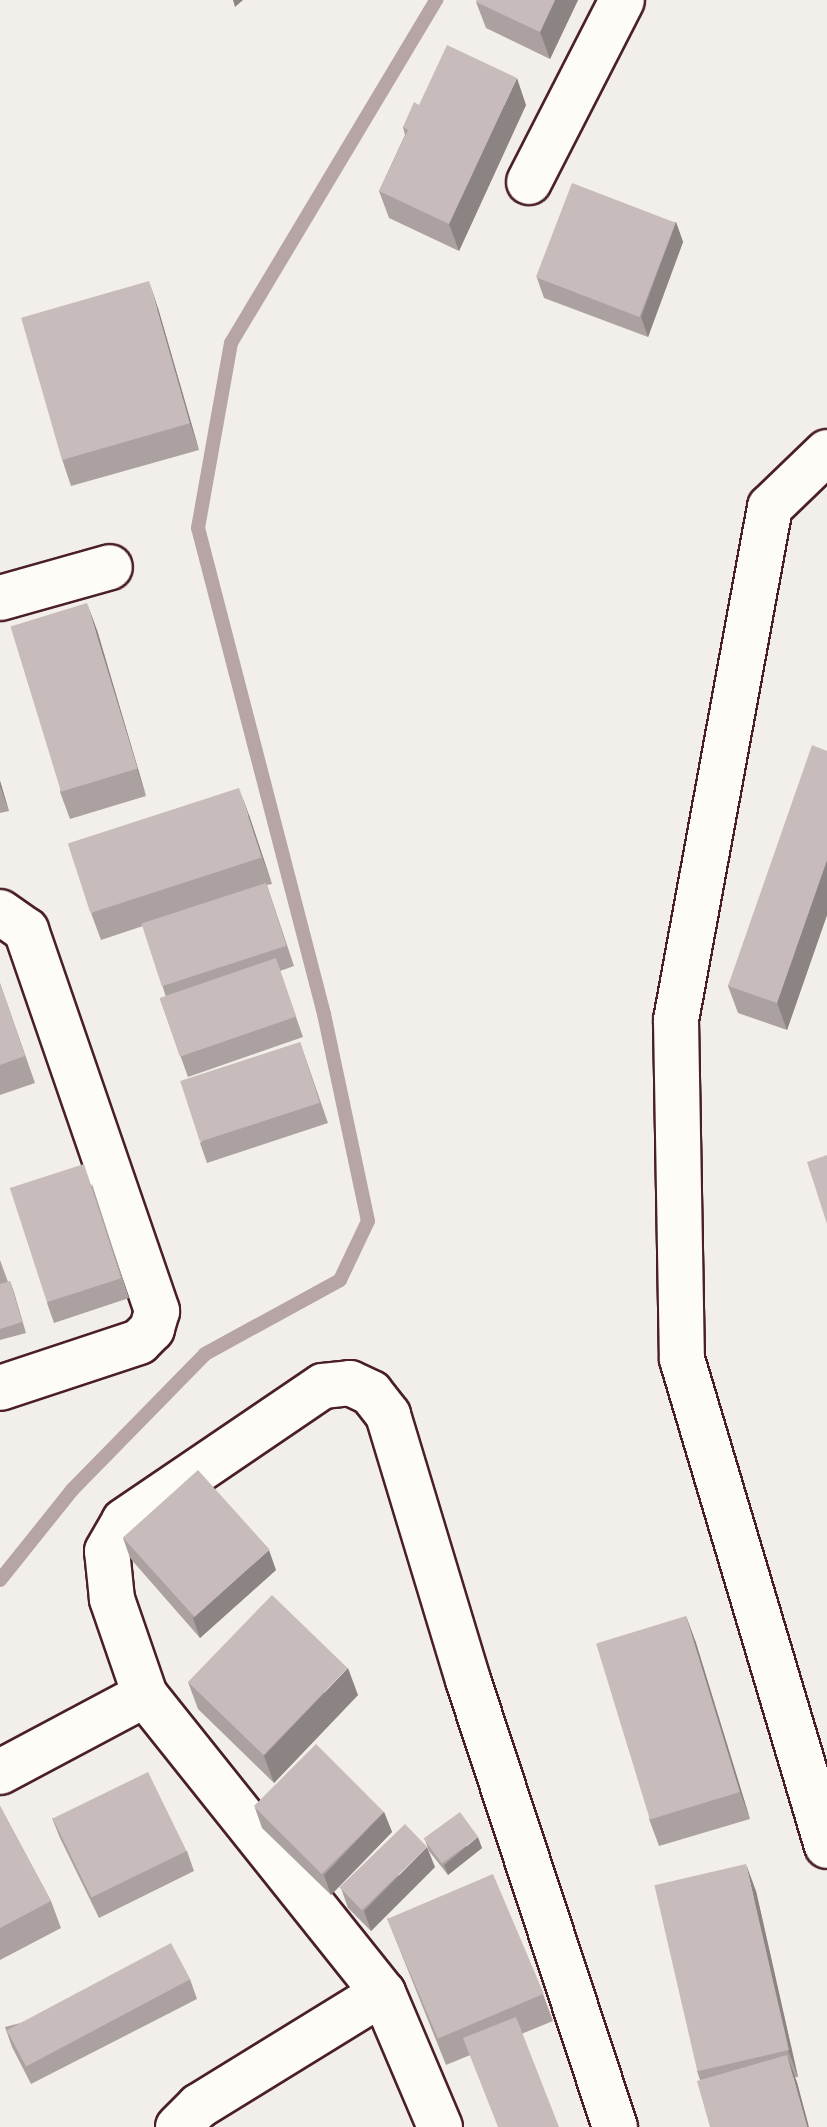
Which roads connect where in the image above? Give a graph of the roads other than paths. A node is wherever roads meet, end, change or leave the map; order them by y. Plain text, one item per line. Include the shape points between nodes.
1 (622, 0) edge
2 (529, 182) dead end
3 (827, 452) edge
4 (110, 567) dead end
5 (0, 598) edge
6 (0, 912) edge
7 (0, 1388) edge
8 (145, 1695) junction
9 (0, 1772) edge
10 (827, 1846) edge
11 (383, 1993) junction
12 (178, 2127) edge
13 (440, 2127) edge
14 (615, 2127) edge

1 - 2 street
3 - 10 street via 770,507 676,1020 682,1359
4 - 5 street
6 - 7 street via 26,930 157,1311 152,1329 139,1342
8 - 9 street
8 - 11 street
8 - 14 street via 112,1599 108,1567 107,1551 124,1521 323,1386 350,1383 371,1393 388,1415 468,1680
11 - 12 street via 199,2106
11 - 13 street

